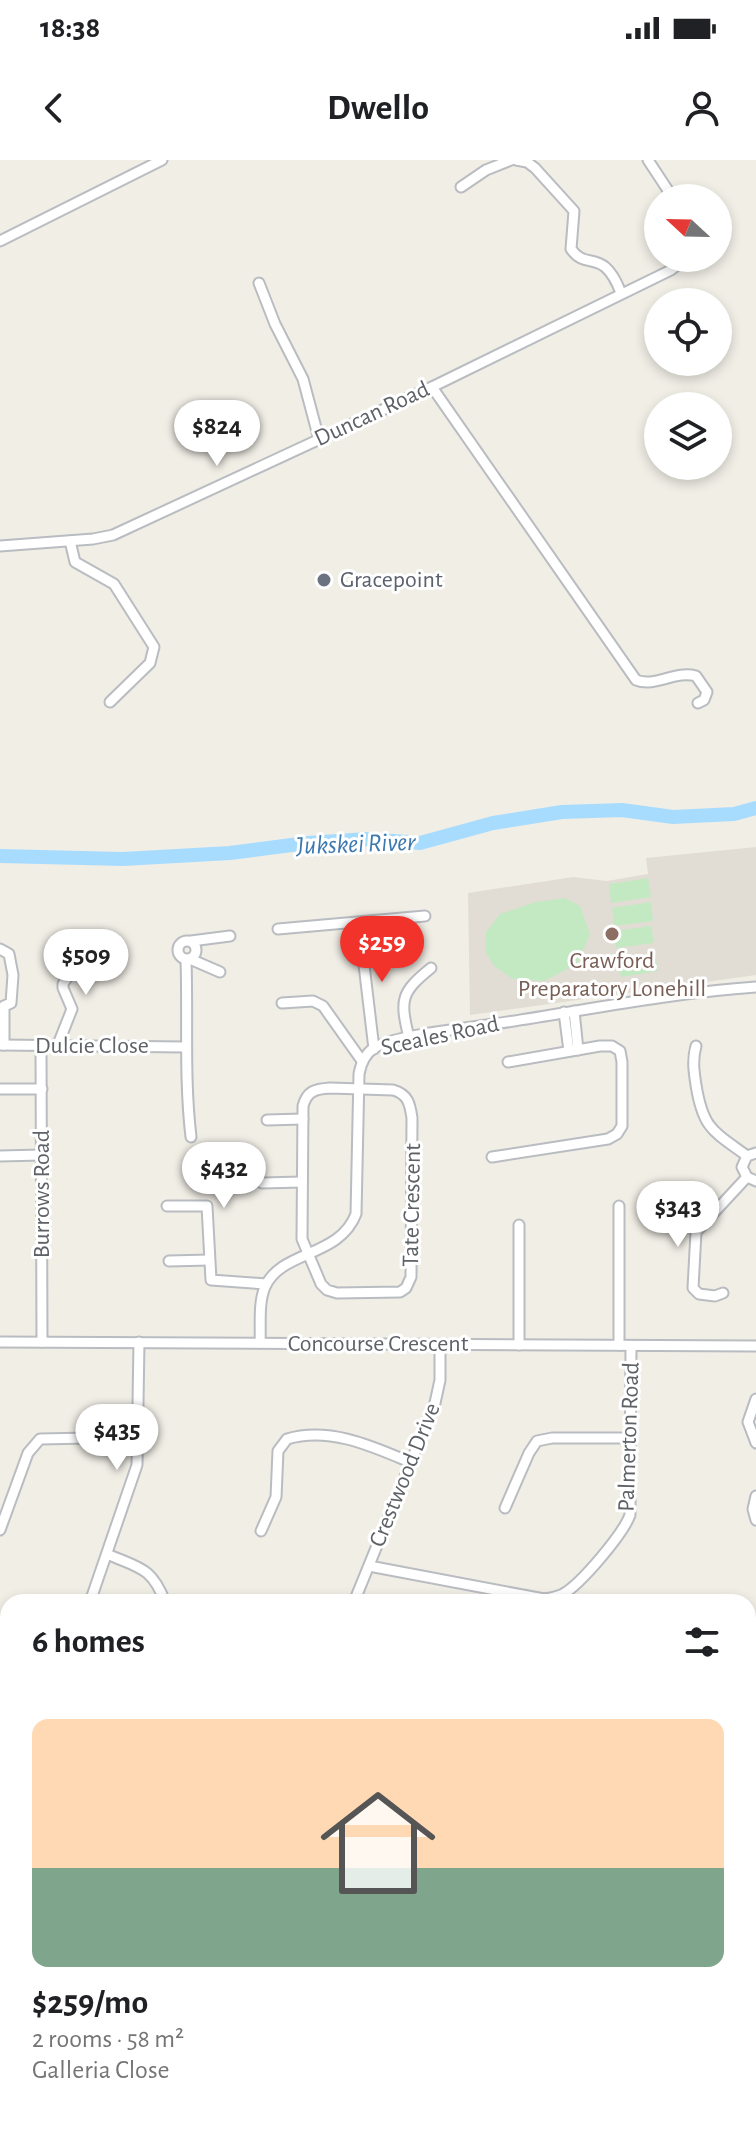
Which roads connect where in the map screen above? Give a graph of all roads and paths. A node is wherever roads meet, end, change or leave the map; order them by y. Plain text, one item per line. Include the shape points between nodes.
1 (162, 160) edge
2 (514, 160) edge
3 (648, 160) edge
4 (664, 184) edge
5 (461, 187) dead end
6 (0, 241) edge
7 (667, 272) edge
8 (259, 283) dead end
9 (621, 293) junction
10 (432, 387) junction
11 (319, 439) junction
12 (70, 541) junction
13 (0, 546) edge
14 (110, 702) dead end
15 (698, 703) dead end
16 (425, 916) dead end
17 (359, 923) junction
18 (278, 929) dead end
19 (230, 936) dead end
20 (93, 938) dead end
21 (191, 941) junction
22 (0, 949) edge
23 (188, 960) junction
24 (431, 968) dead end
25 (220, 972) dead end
26 (756, 987) edge
27 (282, 1003) dead end
28 (2, 1006) edge
29 (569, 1012) junction
30 (409, 1038) junction
31 (2, 1045) edge
32 (41, 1046) junction
33 (696, 1046) dead end
34 (57, 1047) junction
35 (185, 1047) junction
36 (374, 1049) junction
37 (573, 1050) junction
38 (362, 1061) junction
39 (508, 1062) dead end
40 (0, 1089) edge
41 (42, 1089) junction
42 (360, 1089) junction
43 (303, 1119) junction
44 (267, 1120) dead end
45 (191, 1137) dead end
46 (41, 1155) junction
47 (752, 1155) edge
48 (0, 1156) edge
49 (492, 1157) dead end
50 (752, 1179) edge
51 (302, 1182) junction
52 (262, 1183) dead end
53 (167, 1206) dead end
54 (619, 1206) dead end
55 (519, 1225) dead end
56 (309, 1255) junction
57 (209, 1260) junction
58 (169, 1261) dead end
59 (266, 1284) junction
60 (723, 1293) dead end
61 (0, 1342) edge
62 (42, 1342) junction
63 (139, 1342) junction
64 (260, 1343) junction
65 (440, 1345) junction
66 (519, 1345) junction
67 (619, 1345) junction
68 (631, 1346) junction
69 (756, 1346) edge
70 (756, 1399) edge
71 (138, 1437) junction
72 (630, 1438) junction
73 (756, 1443) edge
74 (412, 1463) junction
75 (756, 1496) edge
76 (505, 1508) dead end
77 (756, 1520) edge
78 (0, 1530) edge
79 (261, 1531) dead end
80 (107, 1554) junction
81 (369, 1566) junction
82 (93, 1594) edge
83 (162, 1594) edge
84 (357, 1594) edge
85 (517, 1594) edge
86 (562, 1594) edge

1 - 6 street
2 - 5 street
2 - 9 street via 531,164 571,206 571,249 578,257 604,264
3 - 4 street
7 - 9 street, Duncan Road
8 - 11 street via 303,379
9 - 10 street, Duncan Road
10 - 11 street, Duncan Road
10 - 15 street via 636,680 696,676 707,692
11 - 12 street, Duncan Road via 113,535
12 - 13 street, Duncan Road
12 - 14 street via 75,562 114,584 154,647 150,663
16 - 17 street
17 - 18 street
17 - 36 street
19 - 21 street
20 - 34 street via 63,984 72,1009
21 - 23 street via 196,953
21 - 23 street via 177,948
22 - 28 street via 11,957 13,975 11,1003
23 - 25 street
23 - 35 street
24 - 30 street via 406,991 402,1007
26 - 29 street, Sceales Road
27 - 38 street via 313,1001 323,1006
28 - 31 street
29 - 30 street, Sceales Road
29 - 37 street
30 - 36 street, Sceales Road
31 - 32 street, Dulcie Close
32 - 34 street, Dulcie Close
32 - 41 street, Burrows Road
33 - 47 street via 693,1065 702,1117
34 - 35 street, Dulcie Close
35 - 45 street
36 - 38 street, Sceales Road
37 - 39 street
37 - 49 street via 606,1046 620,1051 623,1119 617,1134
38 - 42 street, Sceales Road
40 - 41 street
41 - 46 street, Burrows Road
42 - 43 street via 312,1091 304,1102
42 - 56 street, Sceales Road via 356,1214 344,1235
42 - 56 street, Tate Crescent via 396,1091 409,1103 409,1283 397,1293 333,1293 321,1284
43 - 44 street
43 - 51 street
46 - 48 street
46 - 62 street, Burrows Road
47 - 50 street via 742,1167
50 - 60 street via 696,1232 693,1288 699,1294
51 - 52 street
51 - 56 street via 302,1239
53 - 57 street via 207,1206
54 - 67 street
55 - 66 street
56 - 59 street, Sceales Road via 276,1272
57 - 58 street
57 - 59 street via 213,1281
59 - 64 street
61 - 62 street, Concourse Crescent
62 - 63 street, Concourse Crescent
63 - 64 street, Concourse Crescent
63 - 71 street
64 - 65 street, Concourse Crescent
65 - 66 street, Concourse Crescent
65 - 74 street, Crestwood Drive via 438,1394
66 - 67 street, Concourse Crescent
67 - 68 street, Concourse Crescent
68 - 69 street, Concourse Crescent
68 - 72 street, Palmerton Road
70 - 73 street via 748,1422
71 - 78 street via 40,1439 28,1453
71 - 80 street via 137,1465
72 - 76 street via 537,1441
72 - 86 street, Palmerton Road via 627,1524
74 - 79 street via 351,1439 287,1439 278,1451 276,1497
74 - 81 street, Crestwood Drive
75 - 77 street
80 - 82 street
80 - 83 street via 149,1574
81 - 84 street, Crestwood Drive
81 - 85 street, Palmerton Road

